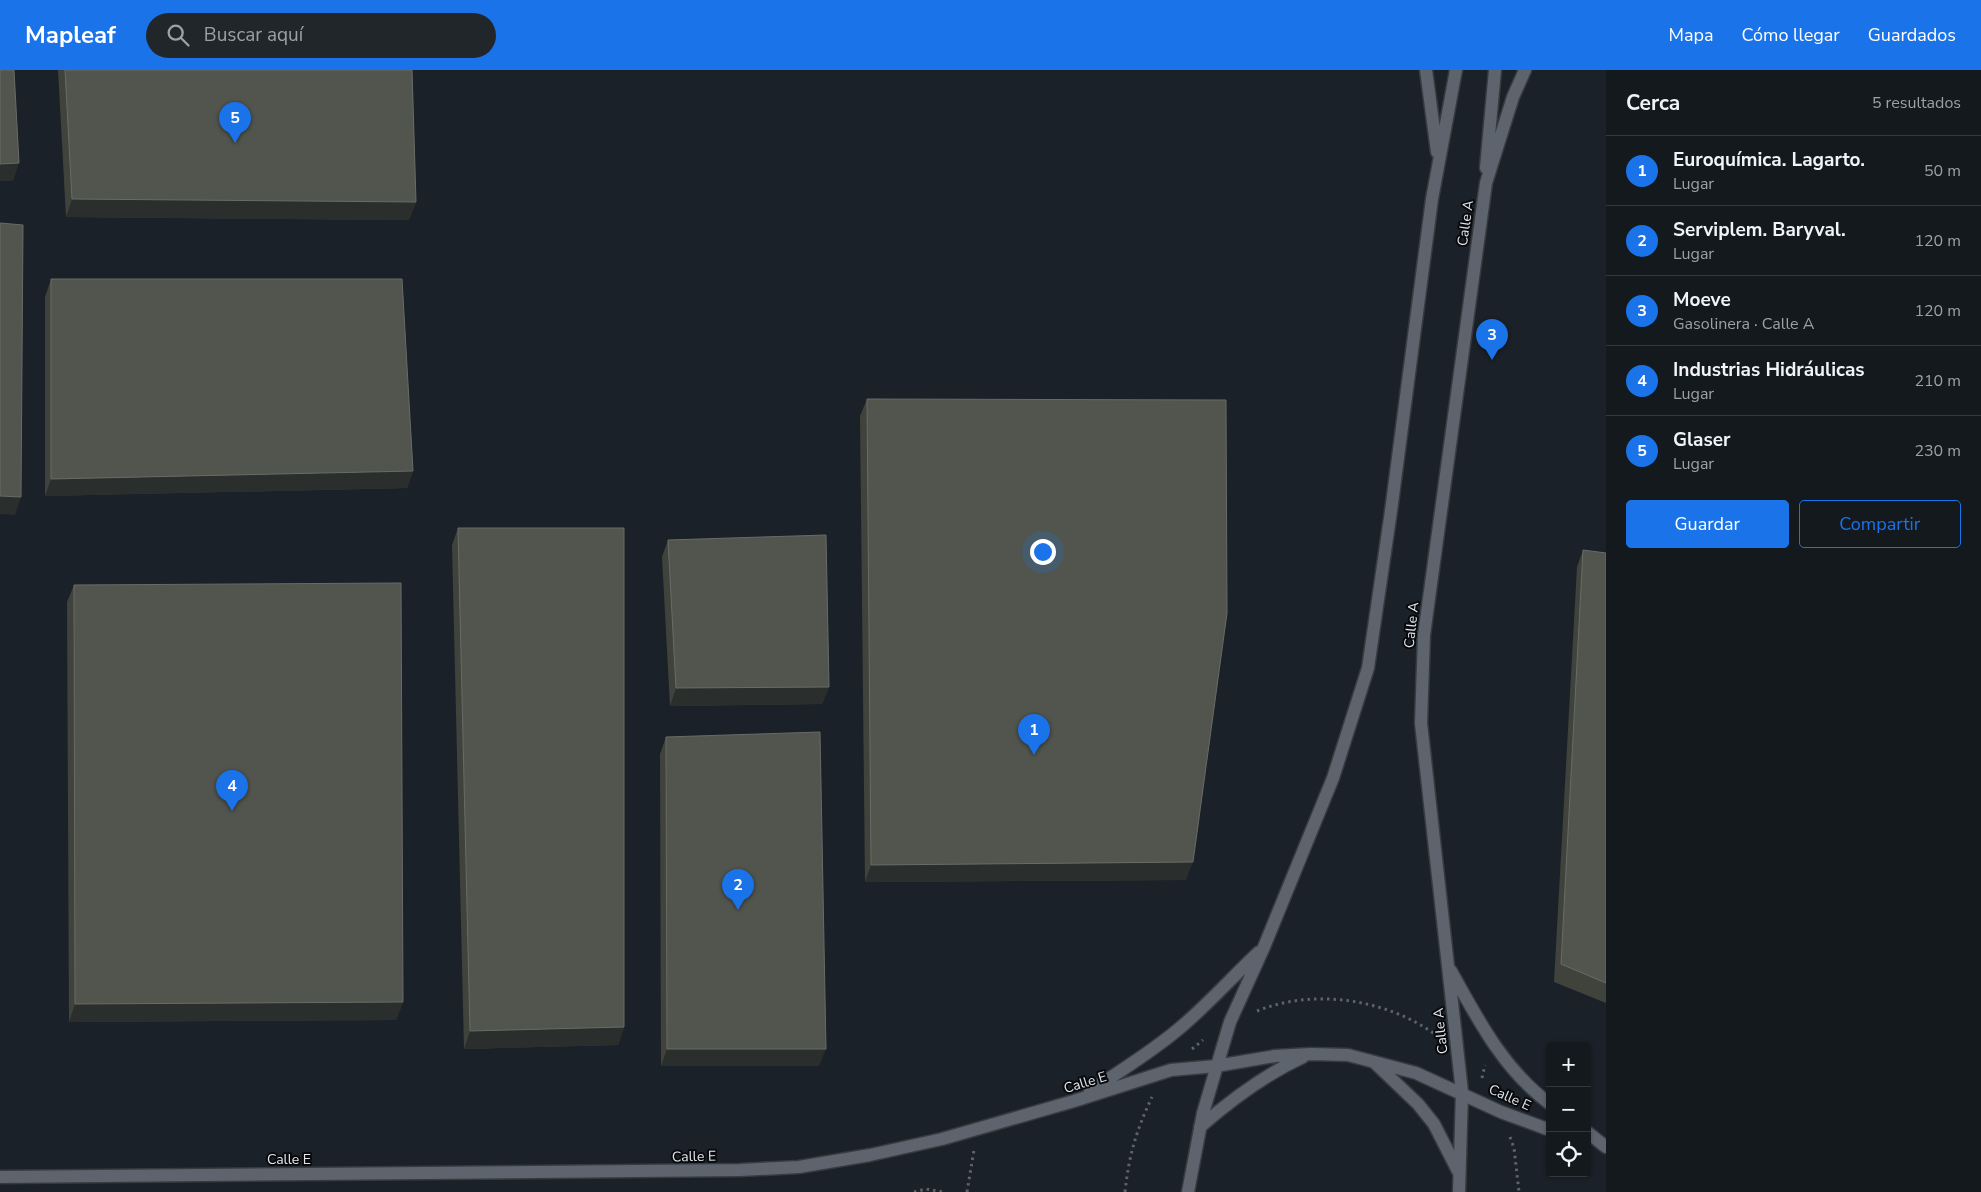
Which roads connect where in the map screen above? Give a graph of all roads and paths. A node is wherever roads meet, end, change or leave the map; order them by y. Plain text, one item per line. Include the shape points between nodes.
1 (1426, 70) edge
2 (1456, 70) edge
3 (1495, 70) edge
4 (1525, 70) edge
5 (1438, 166) junction
6 (1486, 183) junction
7 (1264, 947) junction
8 (1448, 966) junction
9 (1311, 1054) junction
10 (1373, 1060) junction
11 (1216, 1066) junction
12 (1462, 1092) junction
13 (1074, 1101) junction
14 (1546, 1101) edge
15 (1501, 1112) junction
16 (1200, 1127) junction
17 (978, 1129) junction
18 (1546, 1129) edge
19 (1591, 1135) edge
20 (1591, 1144) edge
21 (1606, 1148) edge
22 (1460, 1173) junction
23 (0, 1177) edge
24 (914, 1192) edge
25 (943, 1192) edge
26 (967, 1192) edge
27 (1188, 1192) edge
28 (1459, 1192) edge
29 (1519, 1192) edge

1 - 5 street
2 - 5 street
3 - 6 street
4 - 6 street, Calle A
5 - 7 street via 1368,668 1333,778
6 - 8 street, Calle A via 1424,635 1421,723
7 - 11 street via 1230,1022
7 - 13 street via 1176,1031 1130,1066
8 - 12 street, Calle A
8 - 14 street via 1501,1055 1528,1087
9 - 10 street, Calle E via 1348,1055
9 - 11 street, Calle E via 1275,1056
9 - 16 street via 1245,1089
10 - 12 street, Calle E via 1416,1072
10 - 22 street via 1434,1124
11 - 13 street, Calle E via 1170,1070
11 - 16 street
12 - 15 street, Calle E
12 - 22 street, Calle A
13 - 17 street, Calle E
15 - 18 street, Calle E
15 - 29 path via 1514,1148
16 - 27 street
17 - 23 street, Calle E via 870,1155 799,1167 740,1170
17 - 26 path
19 - 21 street
20 - 21 street
22 - 28 street, Calle A
24 - 25 path via 926,1189

